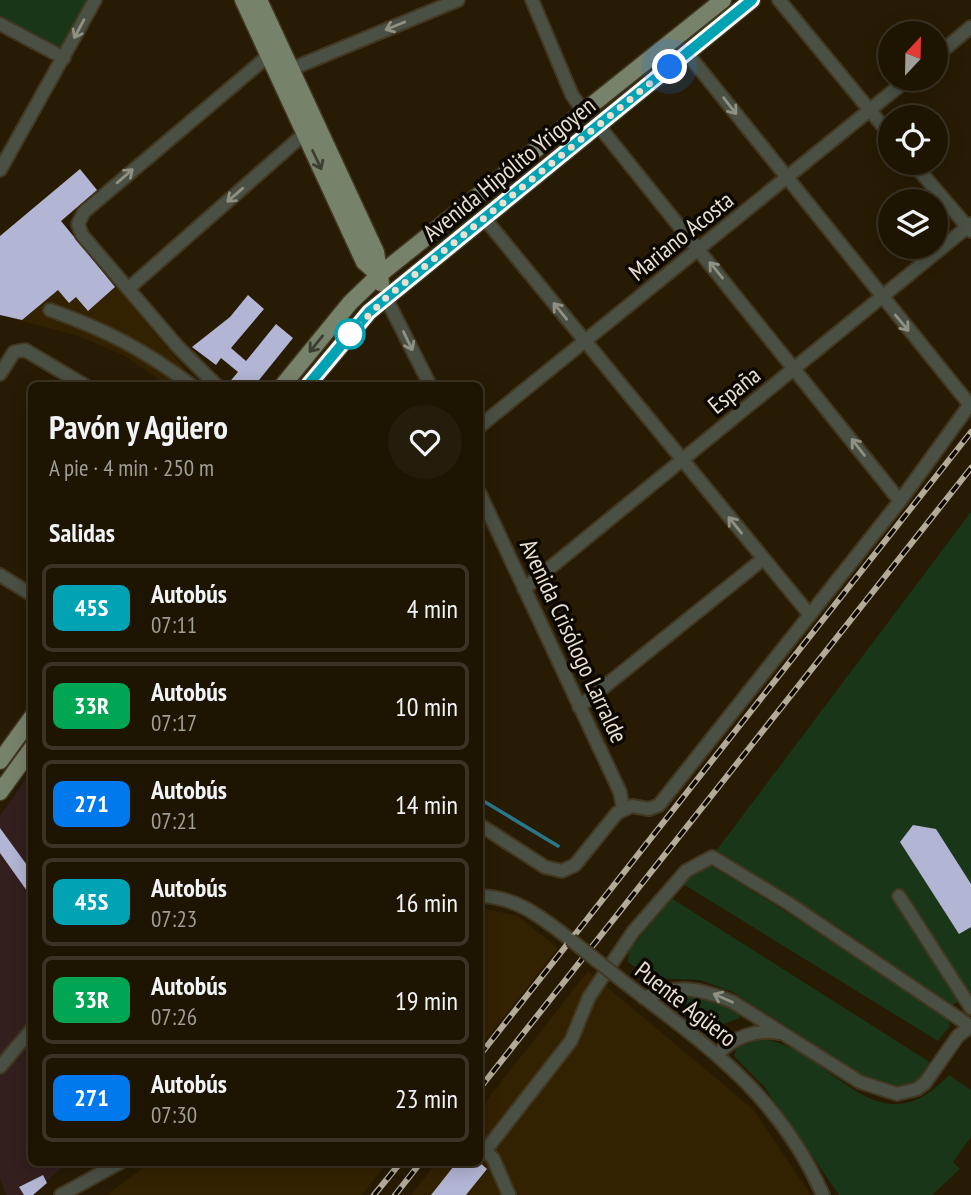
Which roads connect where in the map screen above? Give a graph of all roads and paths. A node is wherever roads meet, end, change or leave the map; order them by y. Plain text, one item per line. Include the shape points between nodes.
1 (94, 0) edge
2 (243, 0) edge
3 (259, 0) edge
4 (458, 0) edge
5 (532, 0) edge
6 (723, 0) edge
7 (752, 0) edge
8 (779, 0) edge
9 (0, 24) edge
10 (971, 27) edge
11 (948, 46) edge
12 (274, 50) junction
13 (687, 53) junction
14 (64, 58) junction
15 (284, 72) junction
16 (893, 91) edge
17 (869, 111) junction
18 (584, 112) junction
19 (878, 121) edge
20 (598, 125) junction
21 (304, 134) junction
22 (0, 170) edge
23 (924, 175) edge
24 (786, 178) junction
25 (485, 219) junction
26 (970, 227) edge
27 (699, 249) junction
28 (379, 275) junction
29 (129, 288) junction
30 (386, 298) junction
31 (881, 298) junction
32 (50, 310) dead end
33 (584, 341) junction
34 (795, 367) junction
35 (0, 374) edge
36 (79, 382) edge
37 (187, 382) edge
38 (213, 382) edge
39 (285, 382) edge
40 (311, 382) edge
41 (428, 382) edge
42 (970, 404) edge
43 (483, 424) edge
44 (681, 460) junction
45 (900, 501) junction
46 (483, 502) edge
47 (763, 559) junction
48 (0, 575) edge
49 (524, 589) junction
50 (28, 592) edge
51 (810, 615) junction
52 (579, 707) junction
53 (28, 722) edge
54 (28, 754) edge
55 (0, 761) edge
56 (0, 792) edge
57 (623, 808) junction
58 (483, 827) edge
59 (483, 896) edge
60 (899, 896) dead end
61 (644, 998) junction
62 (971, 1008) edge
63 (970, 1026) edge
64 (781, 1033) junction
65 (28, 1034) edge
66 (717, 1055) junction
67 (0, 1067) edge
68 (106, 1166) edge
69 (61, 1195) edge
70 (509, 1195) edge
71 (823, 1195) edge

1 -> 14 street
2 - 12 main road
3 - 12 main road
4 -> 15 street
5 - 18 street via 572,95
6 - 18 main road, Avenida Hipólito Yrigoyen
7 - 13 main road, Avenida Hipólito Yrigoyen
8 - 17 street
9 - 14 street
10 - 11 street
12 - 15 main road
29 -> 12 street via 82,235 78,224 83,212
13 - 20 main road, Avenida Hipólito Yrigoyen
13 -> 24 street
14 - 22 street
15 - 21 main road
15 - 28 main road via 376,252
16 - 17 street, Mariano Acosta
17 - 19 street
17 - 24 street, Mariano Acosta
18 - 28 main road, Avenida Hipólito Yrigoyen
20 - 25 main road, Avenida Hipólito Yrigoyen
20 - 27 street
21 -> 28 main road via 364,262
21 -> 29 street
23 - 26 street
24 - 27 street, Mariano Acosta
24 - 31 street
25 - 30 main road, Avenida Hipólito Yrigoyen
33 -> 25 street
26 - 31 street, España
27 - 33 street, Mariano Acosta
34 -> 27 street
28 - 30 main road
28 -> 39 main road, Avenida Hipólito Yrigoyen
29 - 38 street
30 - 40 main road, Avenida Hipólito Yrigoyen
30 -> 41 street
31 - 34 street, España
31 -> 42 street
32 - 37 street via 103,329 154,357
33 - 43 street, Mariano Acosta
33 - 44 street
34 - 44 street, España
45 -> 34 street
35 - 36 street via 14,352 25,350
42 - 45 street
47 -> 44 street
44 - 49 street, España
45 - 51 street
46 - 49 street, Avenida Crisólogo Larralde
47 - 51 street
47 - 52 street
48 - 50 street
49 - 52 street, Avenida Crisólogo Larralde
51 - 57 street via 659,805
52 - 57 street, Avenida Crisólogo Larralde via 620,792
53 - 55 main road
54 - 56 main road
57 - 58 street via 575,865 562,871 545,866
59 - 61 street, Puente Agüero, bridge via 502,897 538,915
60 - 62 street
64 -> 61 street via 733,1002 702,990 678,987
61 - 66 street, Puente Agüero
63 - 64 street via 925,1083 897,1094 860,1082
63 - 70 street via 712,857 686,871 633,932 589,997 571,1041 485,1151 493,1158
64 - 66 street via 749,1034
65 - 67 street
66 - 71 street, Puente Agüero via 749,1081 771,1108 795,1140
68 - 69 street

